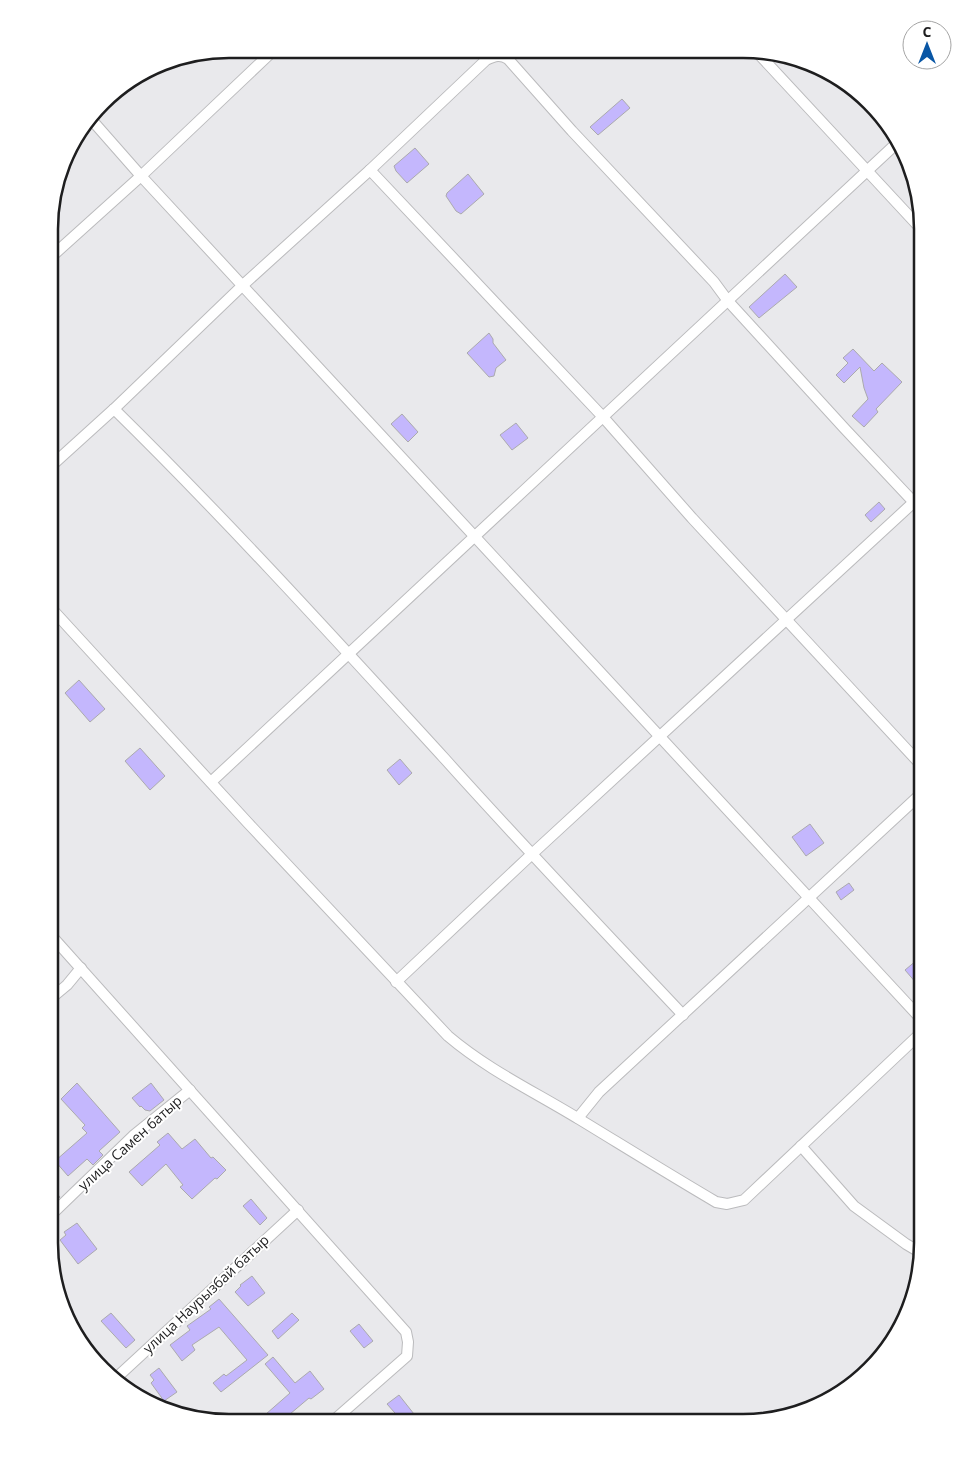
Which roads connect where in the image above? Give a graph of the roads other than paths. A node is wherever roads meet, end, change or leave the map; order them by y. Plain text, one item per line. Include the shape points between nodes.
1 (266, 58) edge
2 (490, 58) edge
3 (506, 58) edge
4 (763, 59) edge
5 (94, 123) edge
6 (894, 147) edge
7 (370, 170) junction
8 (867, 171) junction
9 (141, 176) junction
10 (914, 221) edge
11 (58, 251) edge
12 (243, 285) junction
13 (728, 301) junction
14 (114, 409) junction
15 (603, 417) junction
16 (58, 460) edge
17 (914, 502) joint
18 (475, 536) junction
19 (58, 616) edge
20 (786, 620) junction
21 (350, 654) junction
22 (661, 737) junction
23 (914, 757) edge
24 (210, 782) junction
25 (914, 800) edge
26 (532, 854) junction
27 (810, 898) junction
28 (58, 943) edge
29 (81, 968) junction
30 (396, 982) junction
31 (58, 992) edge
32 (914, 1012) edge
33 (683, 1014) junction
34 (914, 1039) edge
35 (190, 1090) junction
36 (578, 1118) junction
37 (801, 1146) junction
38 (58, 1208) edge
39 (298, 1210) junction
40 (914, 1249) edge
41 (120, 1374) edge
42 (341, 1414) edge

1 - 9 street
2 - 7 street
3 - 13 street
4 - 8 street
5 - 9 street
6 - 8 street
7 - 12 street
7 - 15 street
8 - 10 street
8 - 13 street
9 - 11 street
9 - 12 street
12 - 14 street
12 - 18 street
13 - 15 street
13 - 17 street
14 - 16 street
14 - 21 street
15 - 18 street
15 - 20 street
17 - 20 street
18 - 21 street
18 - 22 street
19 - 24 street
20 - 22 street
20 - 23 street
21 - 24 street
21 - 26 street
22 - 26 street
22 - 27 street
24 - 30 street
25 - 27 street
26 - 30 street
26 - 33 street
27 - 32 street
27 - 33 street
28 - 29 street
29 - 31 street
29 - 35 street
30 - 36 street via 468,1053
33 - 36 street via 599,1092
34 - 37 street
35 - 38 street, улица Самен батыр via 133,1136
35 - 39 street
36 - 37 street via 716,1202 727,1204 744,1200
37 - 40 street via 854,1206
39 - 41 street, улица Наурызбай батыр
39 - 42 street via 406,1332 407,1356

